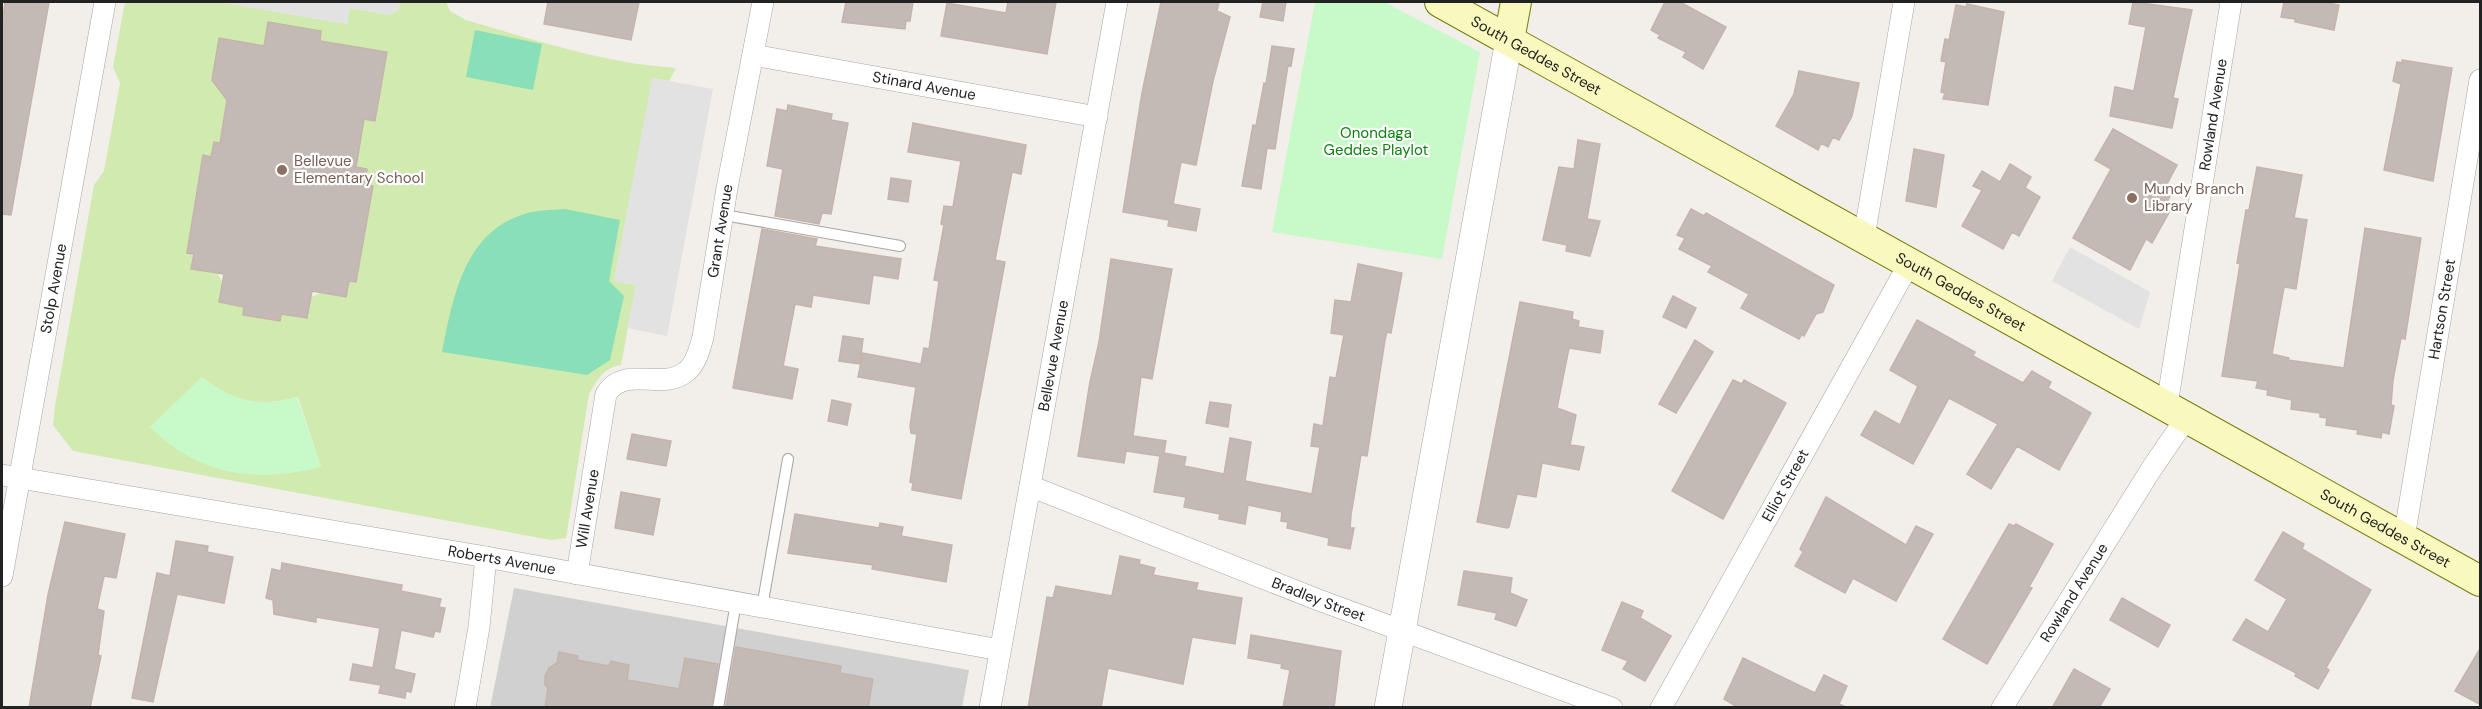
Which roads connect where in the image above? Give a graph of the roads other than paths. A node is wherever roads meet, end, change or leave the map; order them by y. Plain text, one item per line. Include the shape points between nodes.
1 (105, 2) edge
2 (763, 2) edge
3 (1117, 2) edge
4 (1440, 2) edge
5 (1516, 2) edge
6 (1904, 2) edge
7 (2231, 2) edge
8 (1509, 40) junction
9 (753, 55) junction
10 (2481, 80) edge
11 (1097, 117) junction
12 (724, 215) junction
13 (1864, 237) junction
14 (900, 246) dead end
15 (1910, 262) junction
16 (606, 394) joint
17 (2177, 411) junction
18 (788, 459) dead end
19 (10, 477) edge
20 (1030, 486) junction
21 (2404, 538) junction
22 (486, 557) junction
23 (577, 574) junction
24 (2, 576) edge
25 (2481, 580) edge
26 (736, 602) junction
27 (762, 607) junction
28 (1402, 630) junction
29 (1000, 650) junction
30 (465, 708) edge
31 (718, 708) edge
32 (990, 708) edge
33 (1388, 708) edge
34 (1612, 708) edge
35 (1661, 708) edge
36 (2002, 708) edge

1 - 19 street, Stolp Avenue
2 - 9 street, Grant Avenue
3 - 11 street, Bellevue Avenue
4 - 8 main road, South Geddes Street
5 - 8 main road
6 - 13 street
7 - 17 street, Rowland Avenue
8 - 13 main road, South Geddes Street
8 - 28 street
9 - 11 street, Stinard Avenue
9 - 12 street, Grant Avenue
10 - 21 street, Hartson Street
11 - 20 street, Bellevue Avenue
12 - 14 lane
12 - 16 street, Grant Avenue via 697,356 687,371 672,378 631,378 612,384
13 - 15 main road, South Geddes Street
15 - 17 main road, South Geddes Street
15 - 35 street, Elliot Street
16 - 23 street, Will Avenue
17 - 21 main road, South Geddes Street
17 - 36 street, Rowland Avenue via 2146,477
18 - 27 lane
19 - 22 street, Roberts Avenue
19 - 24 street, Stolp Avenue
20 - 28 street, Bradley Street
20 - 29 street, Bellevue Avenue
21 - 25 main road, South Geddes Street
22 - 23 street, Roberts Avenue
22 - 30 street
23 - 26 street, Roberts Avenue
26 - 27 street, Roberts Avenue
26 - 31 lane
27 - 29 street, Roberts Avenue
28 - 33 street
28 - 34 street, Bradley Street
29 - 32 street, Bellevue Avenue

